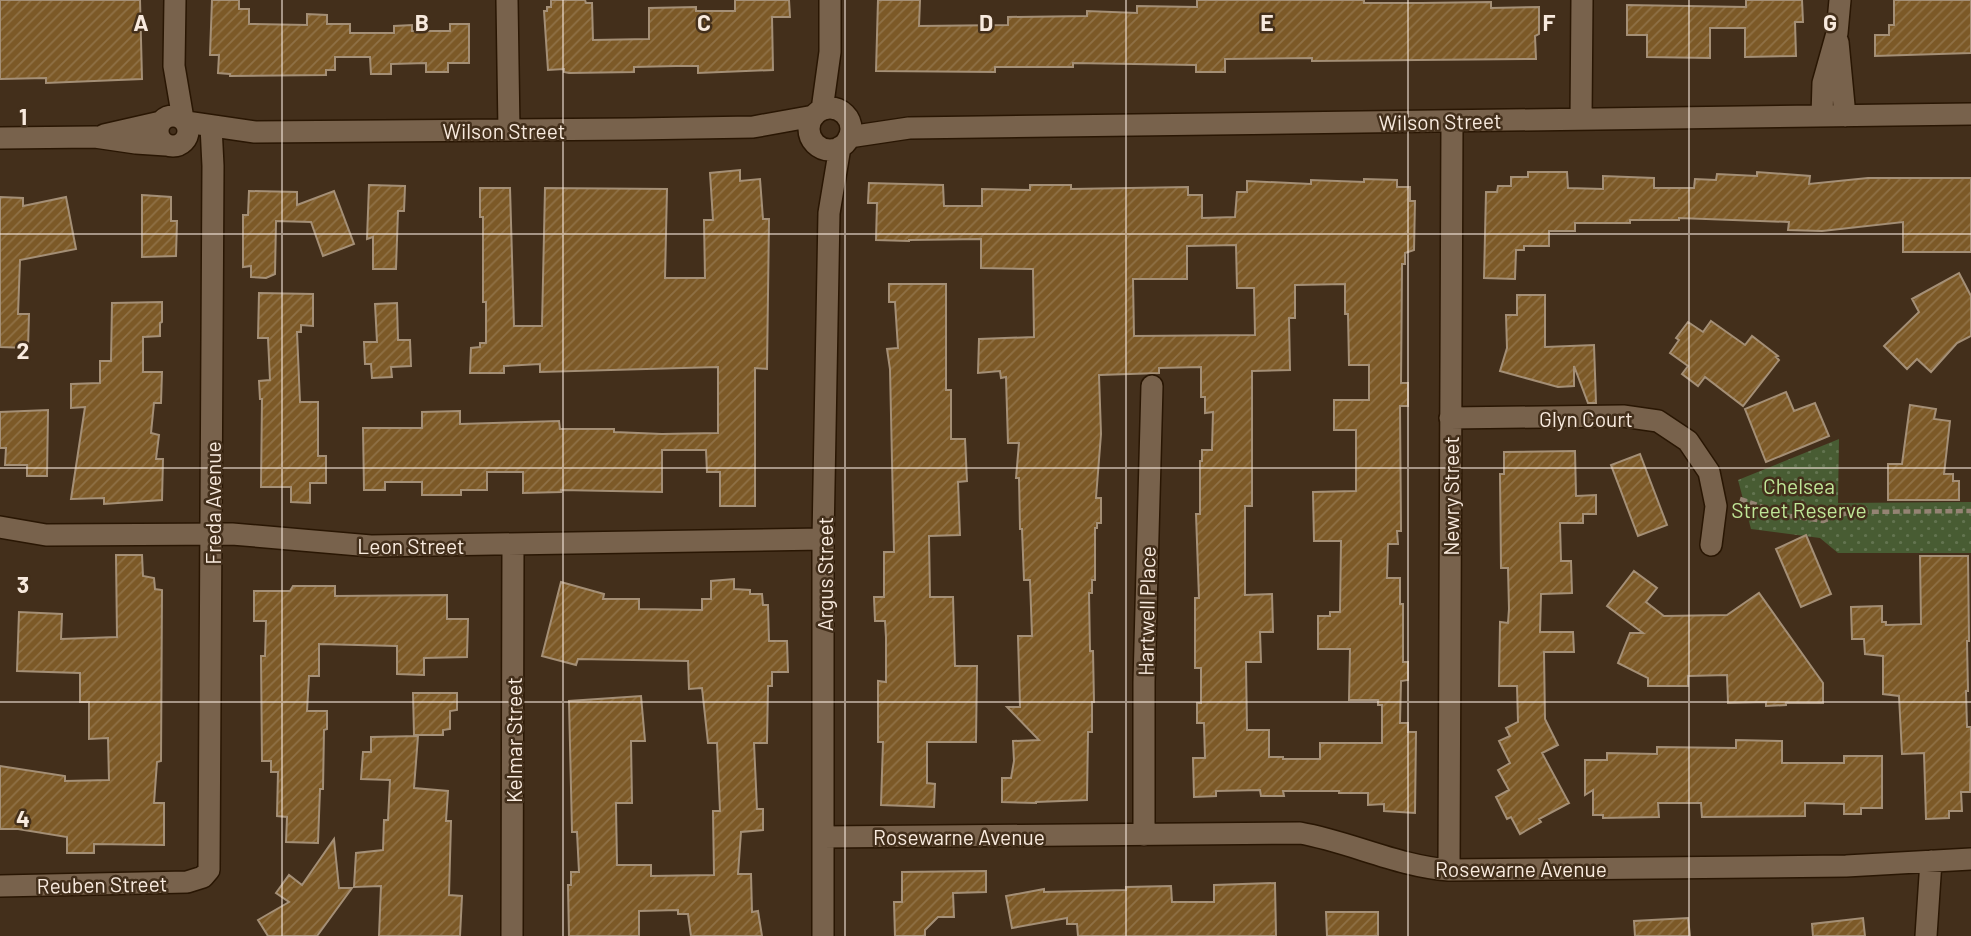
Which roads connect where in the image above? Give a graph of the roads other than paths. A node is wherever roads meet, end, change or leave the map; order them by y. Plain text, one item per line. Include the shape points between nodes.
1 (175, 0) edge
2 (507, 0) edge
3 (830, 0) edge
4 (1582, 0) edge
5 (1840, 0) edge
6 (1837, 33) junction
7 (1971, 114) edge
8 (1822, 116) junction
9 (1845, 116) junction
10 (1581, 119) junction
11 (174, 120) junction
12 (1452, 121) junction
13 (831, 128) junction
14 (509, 130) junction
15 (211, 133) junction
16 (95, 137) junction
17 (0, 138) edge
18 (174, 145) junction
19 (1152, 386) dead end
20 (1450, 418) junction
21 (0, 527) edge
22 (212, 534) junction
23 (823, 539) junction
24 (513, 544) junction
25 (1712, 545) dead end
26 (1144, 835) junction
27 (823, 837) junction
28 (1971, 859) edge
29 (1931, 861) junction
30 (1449, 870) junction
31 (203, 877) joint
32 (0, 886) edge
33 (512, 936) edge
34 (823, 936) edge
35 (1926, 936) edge

1 - 11 street via 174,66 167,93
2 - 14 street
3 - 13 street, Argus Street
4 - 10 street
5 - 6 street
6 - 8 street via 1826,69
6 - 9 street
7 - 9 street, Wilson Street
8 - 9 street, Wilson Street
8 - 10 street, Wilson Street
10 - 12 street, Wilson Street
11 - 15 street, Wilson Street
11 - 16 street, Wilson Street
11 - 18 street via 158,132
12 - 13 street, Wilson Street
12 - 20 street, Newry Street
13 - 14 street, Wilson Street
13 - 23 street, Argus Street
14 - 15 street, Wilson Street
15 - 18 street, Wilson Street
15 - 22 street, Freda Avenue
16 - 17 street, Wilson Street
16 - 18 street, Wilson Street
19 - 26 street, Hartwell Place
20 - 25 street, Glyn Court via 1623,416 1658,421 1688,440 1709,472 1716,506
20 - 30 street, Newry Street
21 - 22 street, Leon Street via 46,535
22 - 24 street, Leon Street via 371,546
22 - 31 street, Freda Avenue via 210,861
23 - 24 street, Leon Street
23 - 27 street, Argus Street
24 - 33 street, Kelmar Street
26 - 27 street, Rosewarne Avenue
26 - 30 street, Rosewarne Avenue via 1318,836 1407,864
27 - 34 street, Argus Street
28 - 29 street, Rosewarne Avenue
29 - 30 street, Rosewarne Avenue
29 - 35 street
31 - 32 street, Reuben Street via 187,882

